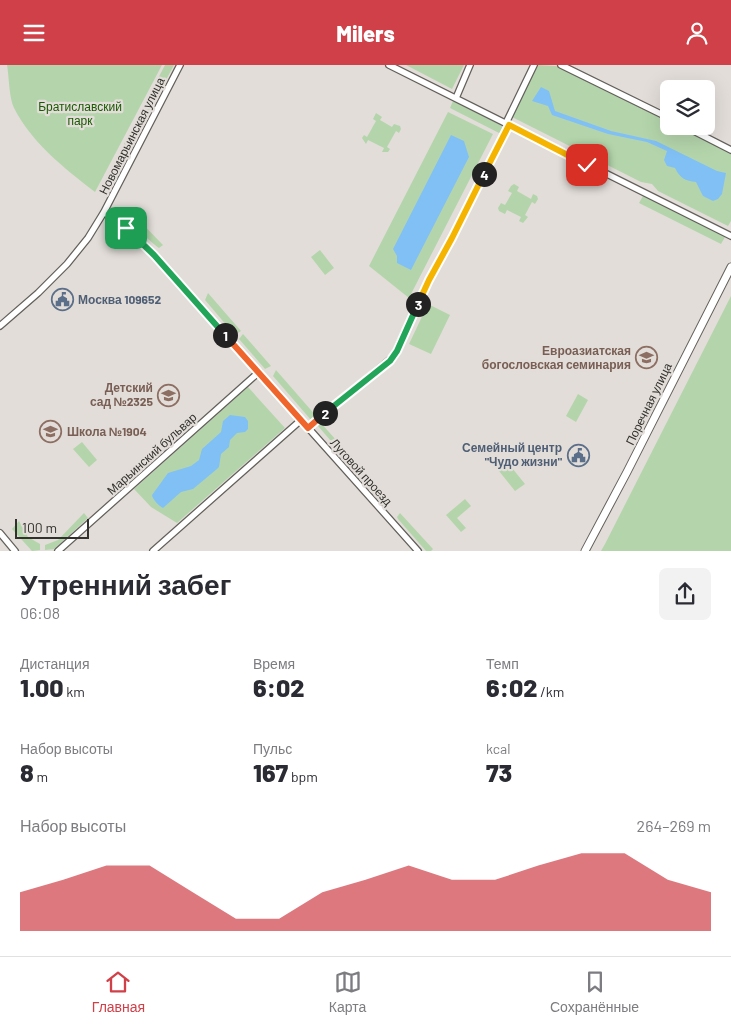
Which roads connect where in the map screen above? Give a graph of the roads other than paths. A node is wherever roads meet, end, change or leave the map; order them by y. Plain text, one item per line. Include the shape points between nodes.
1 (180, 65) edge
2 (390, 65) edge
3 (470, 65) edge
4 (534, 65) edge
5 (561, 65) edge
6 (456, 98) junction
7 (660, 114) edge
8 (508, 124) junction
9 (702, 135) edge
10 (731, 150) edge
11 (104, 212) junction
12 (731, 236) edge
13 (731, 267) edge
14 (0, 326) edge
15 (259, 372) junction
16 (301, 420) junction
17 (308, 428) junction
18 (0, 533) edge
19 (15, 551) edge
20 (58, 551) edge
21 (153, 551) edge
22 (418, 551) edge
23 (585, 551) edge

1 - 11 street, Новомарьинская улица
2 - 6 street
3 - 6 street
4 - 8 street
5 - 7 street
6 - 8 street
8 - 12 street
8 - 17 street via 394,357
9 - 10 street
11 - 14 street, Новомарьинская улица via 67,264
11 - 15 street, Луговой проезд via 154,255
13 - 23 main road, Поречная улица
15 - 16 street, Луговой проезд
15 - 20 street, Марьинский бульвар
16 - 17 street, Луговой проезд
16 - 21 street
17 - 22 street, Луговой проезд
18 - 19 street

